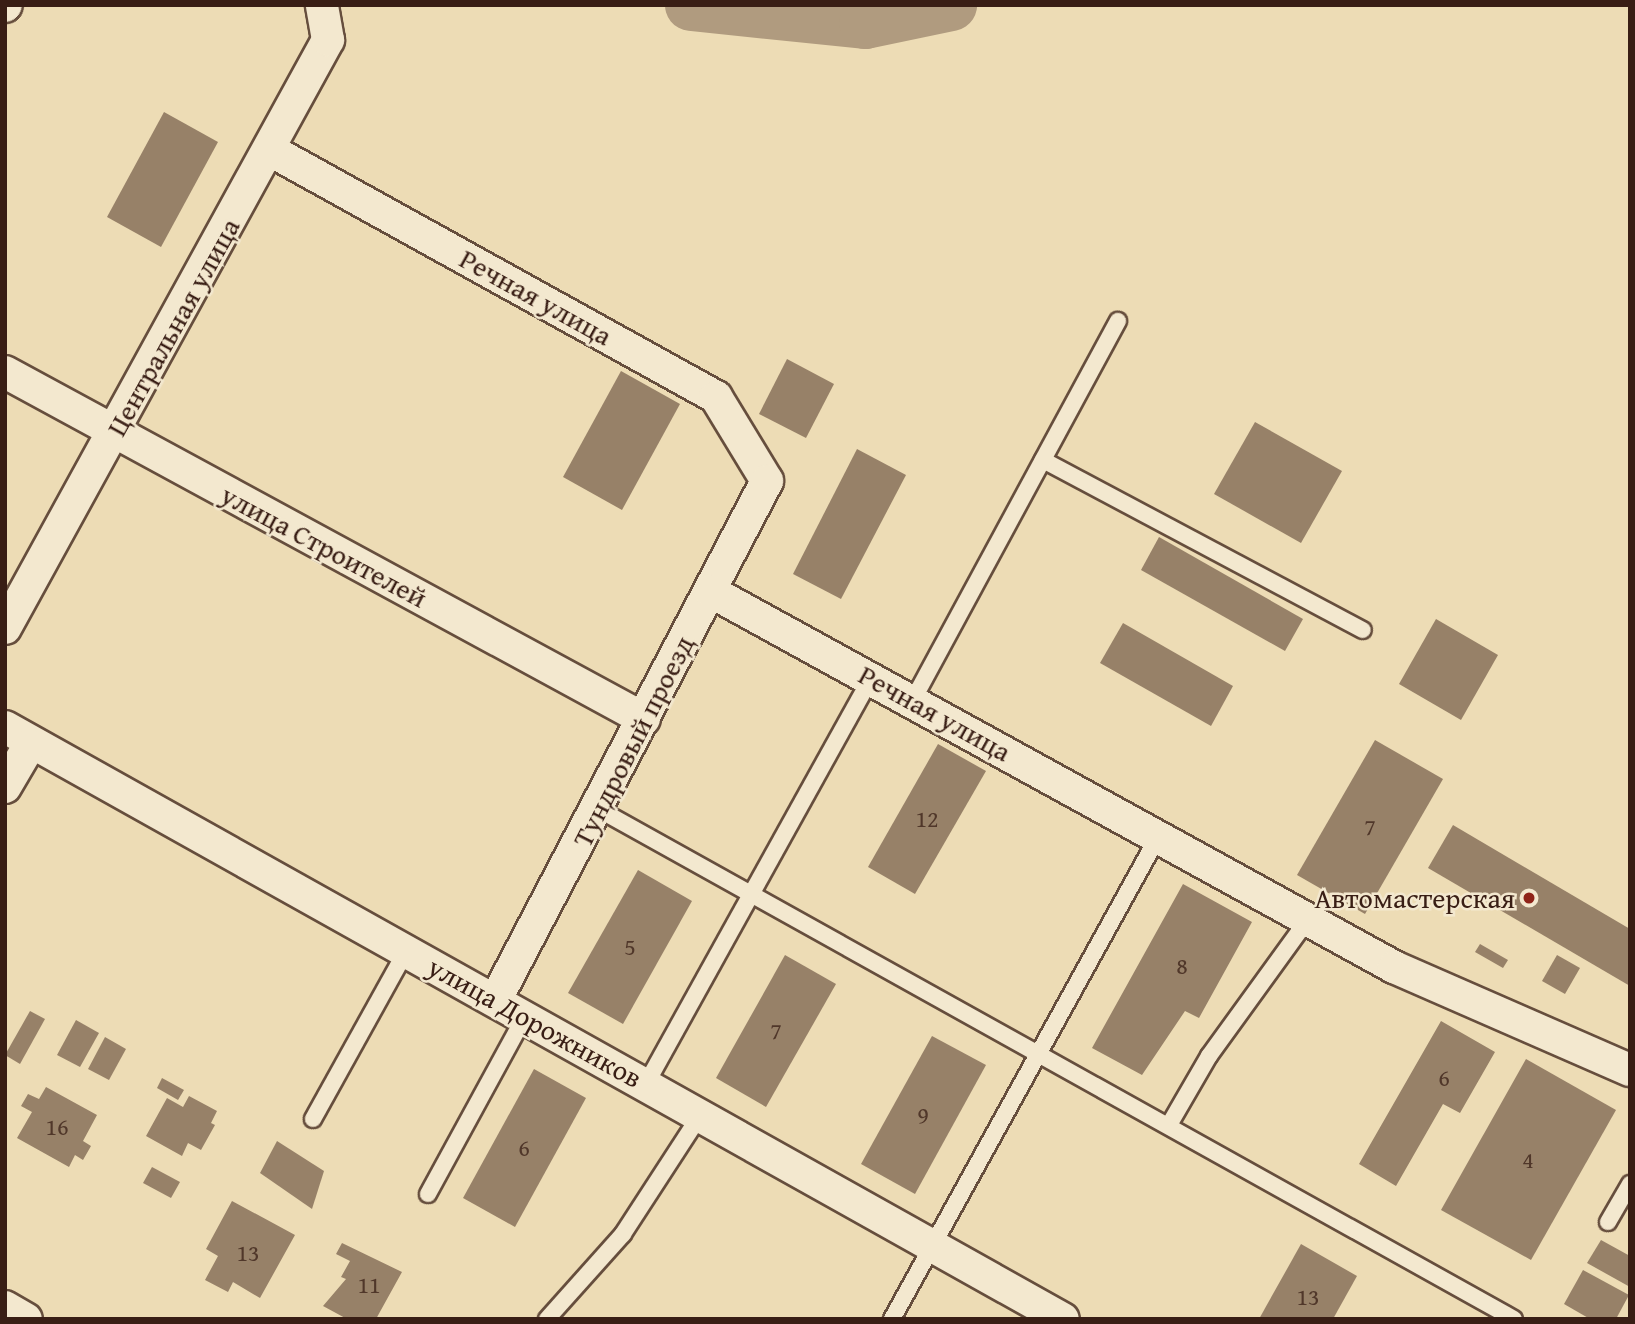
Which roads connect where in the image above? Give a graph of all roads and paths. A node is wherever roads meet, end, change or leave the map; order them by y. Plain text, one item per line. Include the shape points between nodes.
1 (325, 14) edge
2 (270, 150) junction
3 (1118, 320) dead end
4 (5, 372) edge
5 (116, 433) junction
6 (1043, 460) junction
7 (767, 481) joint
8 (710, 591) junction
9 (5, 628) edge
10 (1363, 630) dead end
11 (871, 678) junction
12 (913, 700) junction
13 (644, 719) junction
14 (17, 737) edge
15 (5, 788) edge
16 (600, 810) junction
17 (1158, 837) junction
18 (754, 891) junction
19 (1308, 919) junction
20 (406, 951) junction
21 (496, 999) junction
22 (525, 1016) junction
23 (1040, 1052) junction
24 (1630, 1070) edge
25 (646, 1084) junction
26 (701, 1114) junction
27 (313, 1119) dead end
28 (1169, 1125) junction
29 (1630, 1184) edge
30 (428, 1194) dead end
31 (1608, 1222) dead end
32 (933, 1245) junction
33 (5, 1307) edge
34 (26, 1319) edge
35 (547, 1319) edge
36 (891, 1319) edge
37 (1063, 1319) edge
38 (1514, 1319) edge

1 - 2 street, Центральная улица via 328,40
2 - 5 street, Центральная улица
2 - 7 street, Речная улица via 716,397
3 - 6 lane
4 - 5 street, улица Строителей
5 - 9 street, Центральная улица
5 - 13 street, улица Строителей
6 - 10 lane
6 - 12 lane
7 - 8 street, Тундровый проезд
8 - 11 street, Речная улица
8 - 13 street, Тундровый проезд
11 - 12 street, Речная улица
11 - 18 lane
12 - 17 street, Речная улица
13 - 16 street, Тундровый проезд
14 - 15 street
14 - 20 street, улица Дорожников
16 - 18 lane
16 - 21 street, Тундровый проезд
17 - 19 street, Речная улица
17 - 23 lane
18 - 23 lane
18 - 25 lane
19 - 24 street, Речная улица via 1394,967
19 - 28 lane via 1209,1056
20 - 21 street, улица Дорожников
20 - 27 lane
21 - 22 street, улица Дорожников
22 - 25 street, улица Дорожников
22 - 30 lane
23 - 28 lane
23 - 32 lane
25 - 26 street, улица Дорожников
26 - 32 street, улица Дорожников
26 - 35 lane via 623,1234
28 - 38 lane
29 - 31 lane
32 - 36 lane
32 - 37 street, улица Дорожников
33 - 34 street

